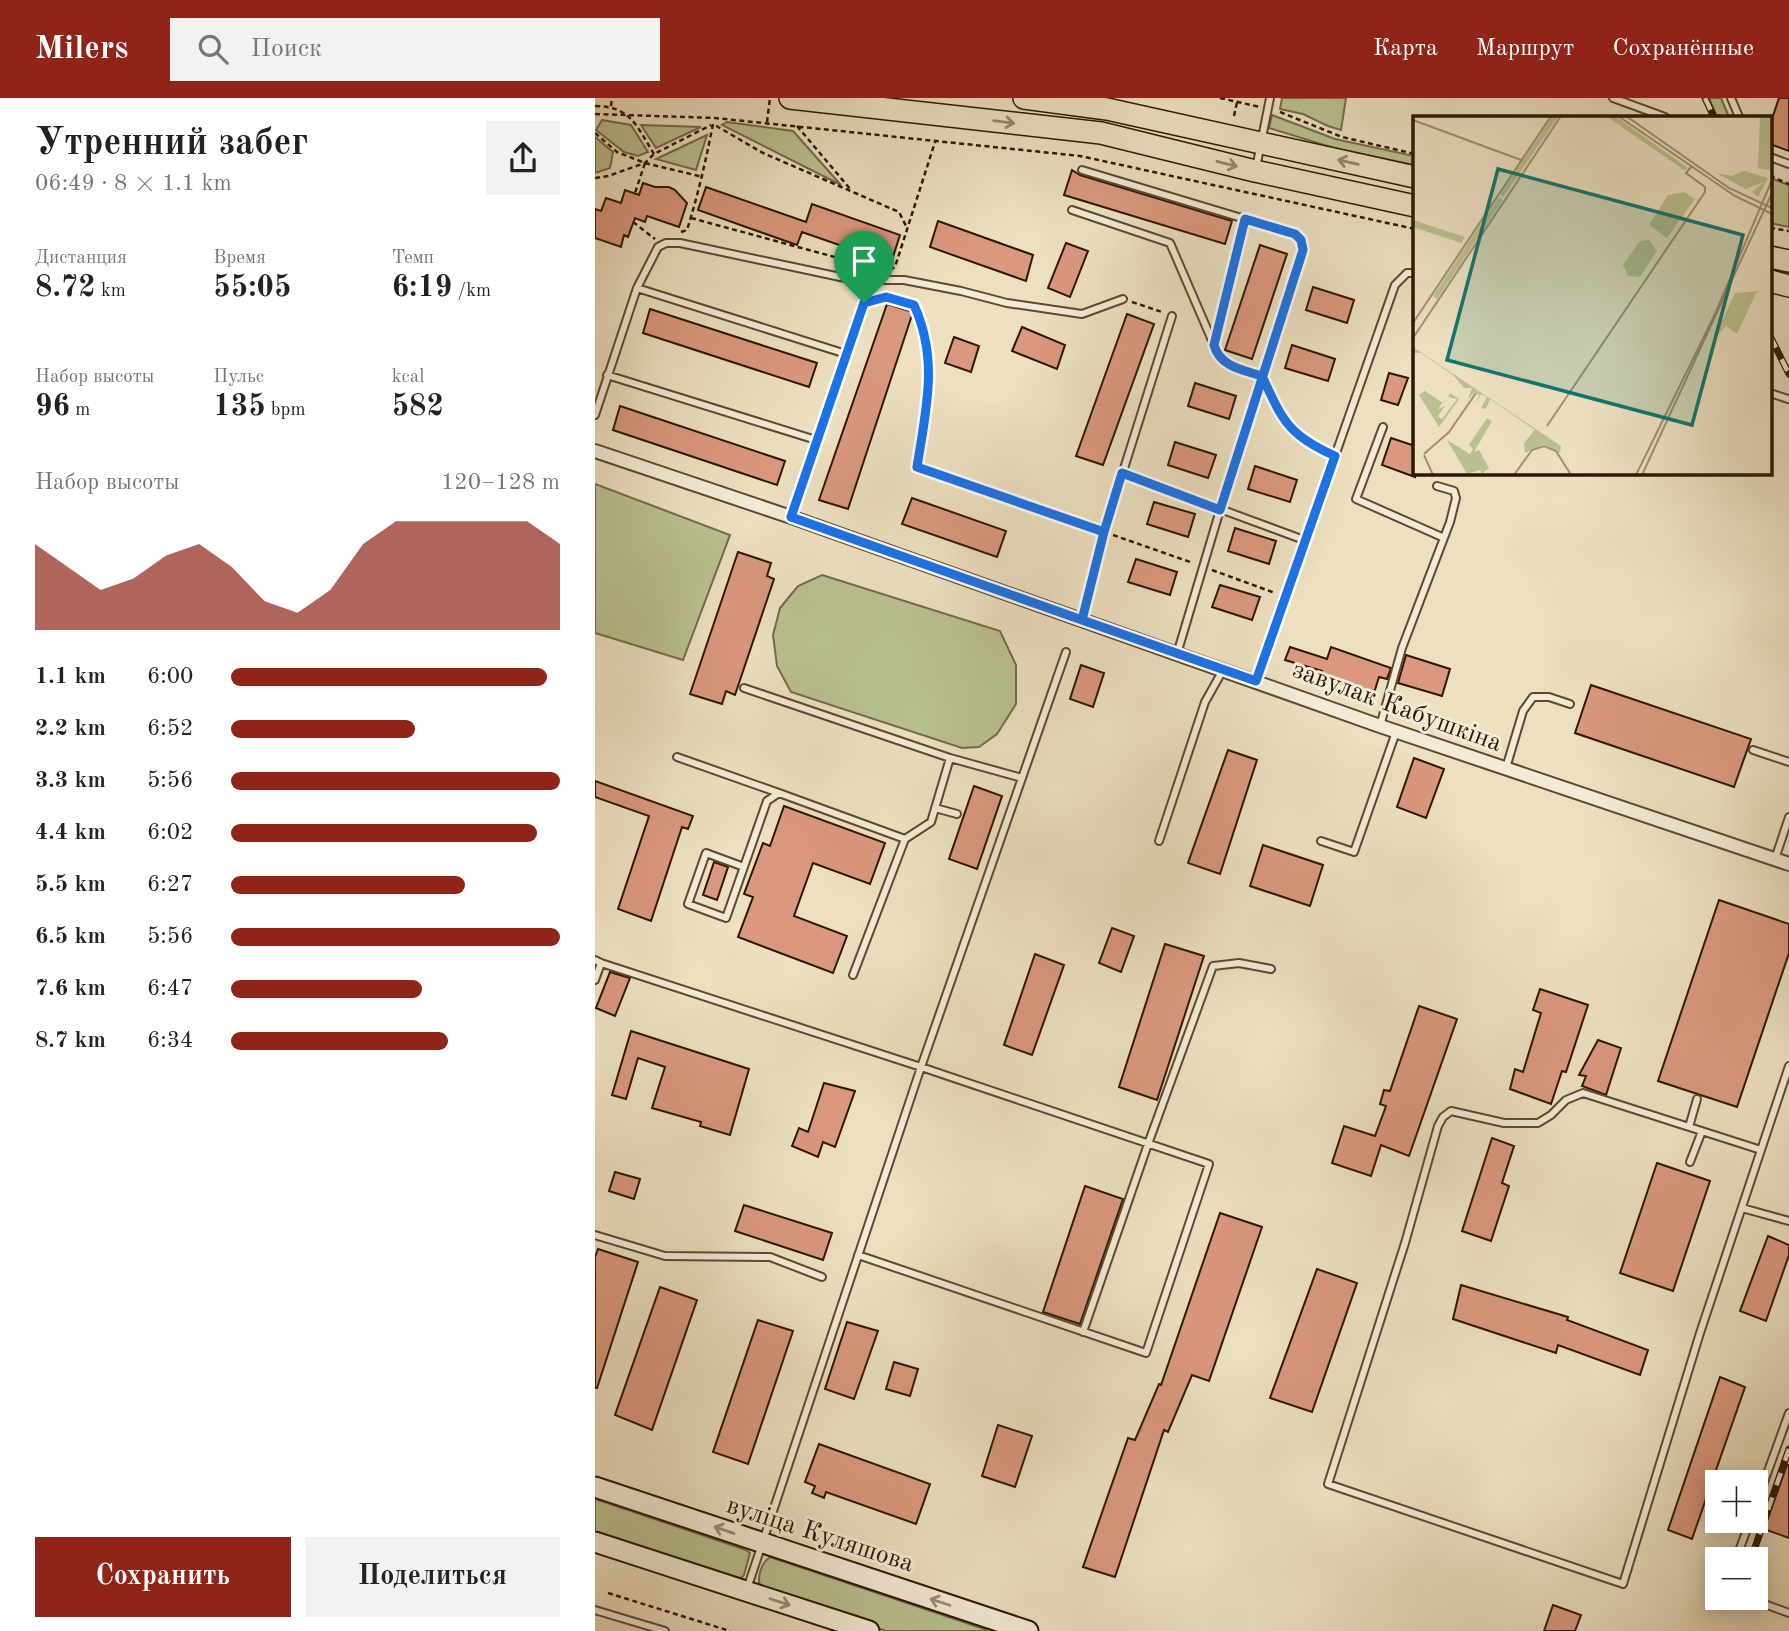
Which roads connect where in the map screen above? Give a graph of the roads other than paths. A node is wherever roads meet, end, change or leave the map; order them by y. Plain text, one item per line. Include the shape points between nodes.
1 (790, 98) edge
2 (1024, 98) edge
3 (1270, 98) edge
4 (1613, 98) edge
5 (1731, 98) edge
6 (1644, 109) junction
7 (1640, 116) edge
8 (1662, 116) edge
9 (1739, 116) edge
10 (1260, 143) junction
11 (1771, 157) edge
12 (1789, 164) edge
13 (1082, 170) dead end
14 (1255, 171) junction
15 (1413, 177) edge
16 (1413, 206) edge
17 (1072, 210) dead end
18 (1245, 219) junction
19 (1771, 257) edge
20 (1789, 261) edge
21 (1413, 273) edge
22 (871, 280) junction
23 (1771, 281) edge
24 (1789, 286) edge
25 (637, 288) junction
26 (1123, 299) dead end
27 (1172, 316) dead end
28 (1214, 345) junction
29 (846, 354) junction
30 (607, 375) junction
31 (1262, 376) junction
32 (1771, 393) edge
33 (1788, 399) edge
34 (595, 415) edge
35 (1383, 427) dead end
36 (816, 440) junction
37 (595, 452) edge
38 (1335, 456) junction
39 (917, 467) road end
40 (1122, 473) junction
41 (1437, 486) dead end
42 (1220, 510) junction
43 (791, 517) junction
44 (1104, 532) junction
45 (1442, 537) junction
46 (1304, 540) junction
47 (1082, 620) junction
48 (1066, 652) dead end
49 (1177, 654) junction
50 (1224, 670) junction
51 (1256, 681) junction
52 (744, 688) dead end
53 (1570, 704) dead end
54 (1380, 726) junction
55 (1396, 732) junction
56 (1753, 750) dead end
57 (677, 757) dead end
58 (950, 758) junction
59 (1789, 762) edge
60 (1505, 769) junction
61 (1021, 778) junction
62 (779, 793) junction
63 (935, 808) junction
64 (957, 814) dead end
65 (1789, 817) edge
66 (905, 839) junction
67 (1159, 841) dead end
68 (1321, 841) dead end
69 (1775, 859) junction
70 (1789, 864) edge
71 (744, 867) junction
72 (598, 962) edge
73 (1271, 969) dead end
74 (853, 975) dead end
75 (595, 980) edge
76 (1789, 1066) edge
77 (921, 1067) junction
78 (1697, 1099) dead end
79 (1689, 1127) junction
80 (1702, 1131) junction
81 (1148, 1143) junction
82 (1761, 1150) junction
83 (1690, 1162) dead end
84 (1742, 1208) junction
85 (1789, 1221) edge
86 (595, 1235) edge
87 (858, 1255) junction
88 (823, 1277) dead end
89 (1083, 1332) junction
90 (1789, 1413) edge
91 (1768, 1471) edge
92 (595, 1487) edge
93 (595, 1542) edge
94 (761, 1543) junction
95 (746, 1591) junction
96 (1768, 1605) edge
97 (595, 1610) edge
98 (1789, 1613) edge
99 (857, 1629) edge
100 (665, 1631) edge
101 (1028, 1631) edge

1 -> 14 main road via 1101,134
2 - 10 main road via 1107,108
3 - 10 lane
4 - 6 lane
5 - 9 lane
6 - 7 lane
6 - 8 lane
10 - 14 lane
15 -> 10 main road
11 - 12 lane
13 - 18 lane
14 - 16 main road
17 - 28 lane via 1170,243
18 - 28 lane
18 - 31 lane via 1295,234 1303,250
19 - 20 main road
21 - 38 lane via 1395,285
22 - 25 lane via 666,243 658,247
22 - 26 lane via 904,281 1082,314
22 - 29 lane
23 - 24 main road
25 - 29 lane
25 - 30 lane
27 - 40 lane
28 - 31 lane via 1227,364
29 - 36 lane
30 - 34 lane
30 - 36 lane
31 - 38 lane via 1292,431
31 - 42 lane
32 - 33 lane
35 - 45 lane via 1356,499
36 - 43 lane
37 - 43 street, завулак Кабушкіна
38 - 46 lane
39 - 44 lane
40 - 42 lane
40 - 44 lane
41 - 45 lane via 1454,491 1456,498
42 - 46 lane
42 - 49 lane
43 - 47 street, завулак Кабушкіна
44 - 47 lane
45 - 54 lane
46 - 51 lane
47 - 49 street, завулак Кабушкіна
48 - 61 lane
49 - 50 street, завулак Кабушкіна
50 - 51 street, завулак Кабушкіна
50 - 67 lane via 1205,702
51 - 54 street, завулак Кабушкіна
52 - 58 lane
53 - 60 lane via 1533,697 1523,711
54 - 55 street, завулак Кабушкіна
55 - 60 street, завулак Кабушкіна
55 - 68 lane via 1354,852
56 - 59 lane
57 - 62 lane
58 - 61 lane
58 - 63 lane
60 - 69 street, завулак Кабушкіна
61 - 77 lane
62 - 66 lane
62 - 71 lane via 767,801
63 - 64 lane
63 - 66 lane via 930,822
65 - 69 lane
66 - 74 lane
69 - 70 street, завулак Кабушкіна
71 - 71 lane via 706,853 688,904 726,918
72 - 75 lane
72 - 77 lane
73 - 81 lane via 1239,963 1213,966
76 - 82 lane
77 - 81 lane
77 - 87 lane
78 - 79 lane
79 - 80 lane
79 - 84 lane via 1583,1093 1566,1100 1538,1123 1504,1123 1451,1111 1443,1117 1328,1483 1623,1584
80 - 82 lane
80 - 83 lane
81 - 89 lane
81 - 89 lane via 1209,1164 1146,1353
82 - 84 lane
84 - 85 lane
86 - 88 lane via 665,1256 770,1257
87 - 89 lane
87 - 94 lane
90 - 91 lane
94 -> 92 main road, вуліца Куляшова
93 - 95 main road
94 - 95 lane
101 -> 94 main road, вуліца Куляшова
95 -> 99 main road
96 - 98 lane
97 - 100 lane

